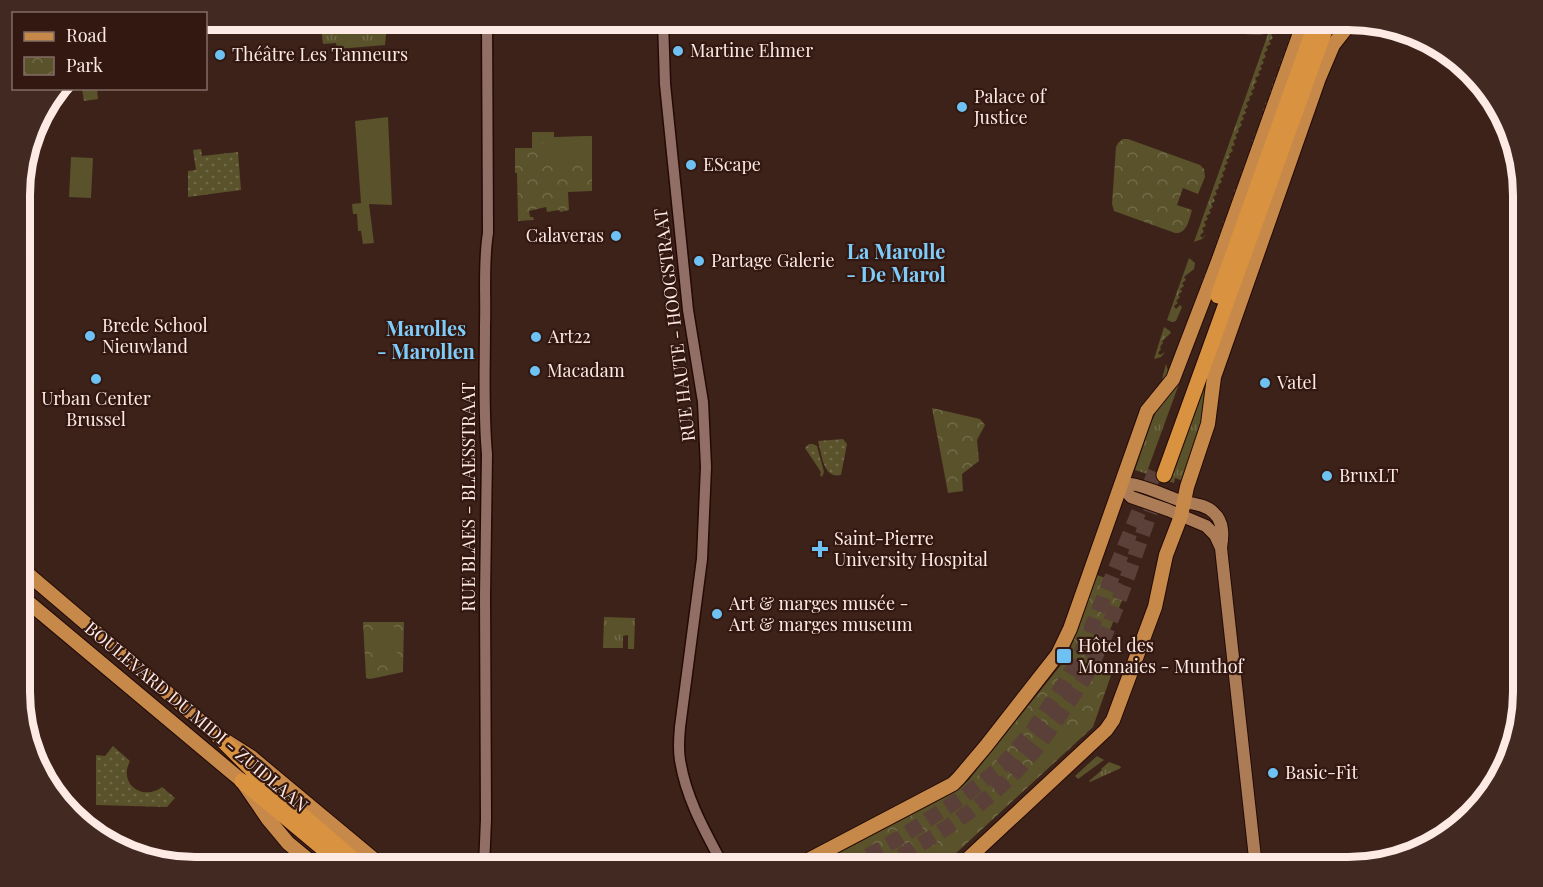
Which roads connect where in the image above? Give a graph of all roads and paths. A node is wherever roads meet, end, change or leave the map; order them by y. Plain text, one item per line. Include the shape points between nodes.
1 (488, 30) edge
2 (663, 30) edge
3 (1301, 30) edge
4 (1319, 30) edge
5 (1344, 30) edge
6 (1253, 164) junction
7 (1284, 175) junction
8 (1252, 216) junction
9 (1219, 259) junction
10 (1251, 271) junction
11 (1160, 474) tunnel mouth
12 (1121, 486) junction
13 (1182, 509) junction
14 (1221, 548) junction
15 (30, 576) edge
16 (30, 604) edge
17 (218, 736) junction
18 (242, 781) junction
19 (305, 857) edge
20 (333, 857) edge
21 (351, 857) edge
22 (370, 857) edge
23 (484, 857) edge
24 (719, 857) edge
25 (817, 857) edge
26 (970, 857) edge
27 (1255, 857) edge

1 - 23 street, RUE BLAES - BLAESSTRAAT
2 - 24 street, RUE HAUTE - HOOGSTRAAT via 665,84 687,301 703,402 707,481 702,559 679,750 689,797
3 - 6 main road
4 - 8 highway
5 - 7 main road via 1318,78
6 - 8 main road
6 - 9 main road
7 - 8 main road
7 - 10 main road
8 - 9 main road
8 - 10 main road
8 - 11 highway
9 - 12 main road via 1173,379 1147,411
10 - 13 main road via 1214,377 1208,424
12 - 13 main road via 1136,485
12 - 25 main road via 1058,654 959,778
13 - 14 main road via 1208,528
13 - 14 main road via 1207,508 1216,514 1221,525
13 - 26 main road via 1166,555 1155,607 1113,720
14 - 27 main road
15 - 17 main road, BOULEVARD DU MIDI - ZUIDLAAN
16 - 18 main road, BOULEVARD DU MIDI - ZUIDLAAN
17 - 21 highway, BOULEVARD DU MIDI - ZUIDLAAN
17 - 22 main road, BOULEVARD DU MIDI - ZUIDLAAN via 251,757
18 - 19 main road via 268,819
18 - 20 highway, BOULEVARD DU MIDI - ZUIDLAAN

